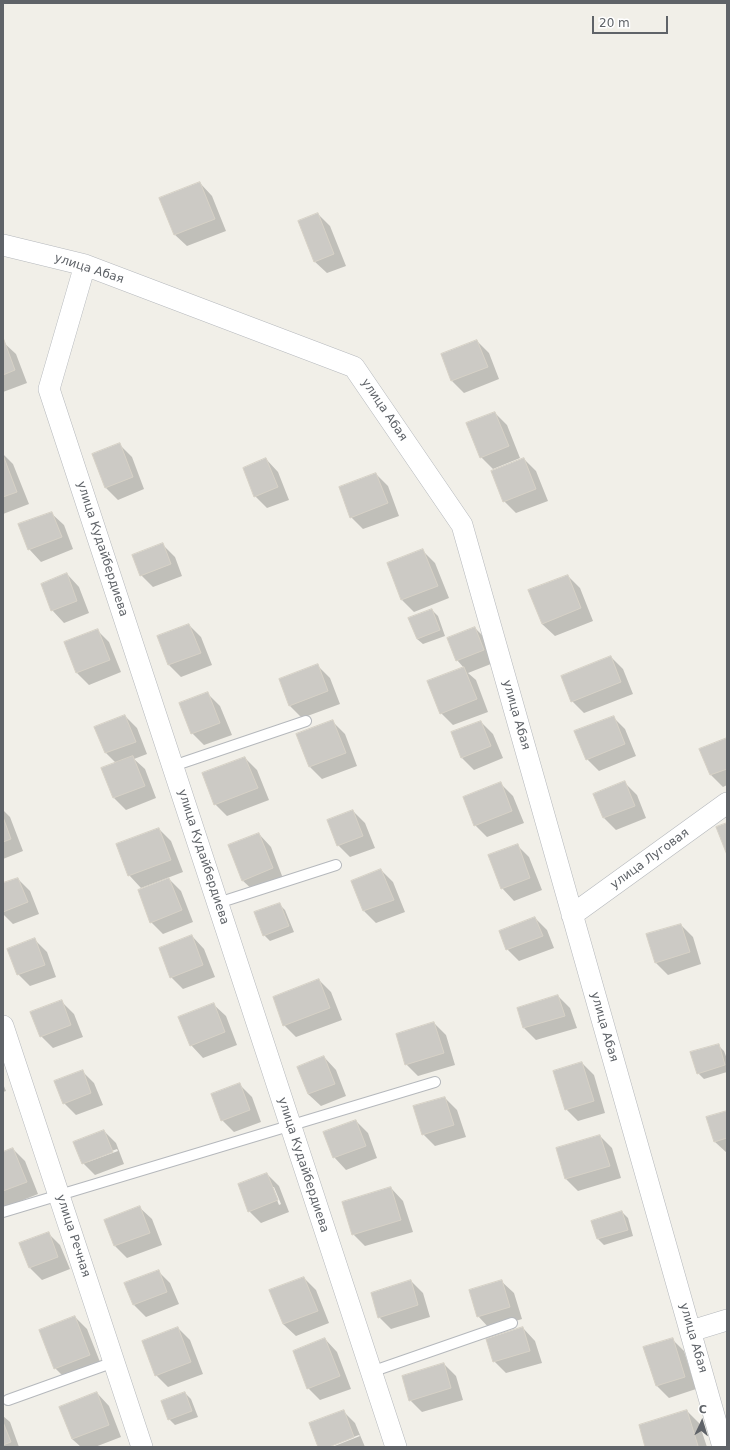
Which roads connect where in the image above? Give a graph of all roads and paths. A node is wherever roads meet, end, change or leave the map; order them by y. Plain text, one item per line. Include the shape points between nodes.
1 (3, 244) edge
2 (85, 265) junction
3 (306, 721) dead end
4 (173, 766) junction
5 (727, 803) edge
6 (336, 865) dead end
7 (218, 903) junction
8 (572, 915) junction
9 (3, 1026) edge
10 (435, 1082) dead end
11 (290, 1126) junction
12 (59, 1196) junction
13 (3, 1212) edge
14 (727, 1320) edge
15 (512, 1323) dead end
16 (691, 1331) junction
17 (114, 1362) junction
18 (371, 1372) junction
19 (8, 1400) dead end
20 (142, 1447) edge
21 (396, 1447) edge
22 (723, 1447) edge

1 - 2 street, улица Абая
2 - 4 street, улица Кудайбердиева via 50,389
2 - 8 street, улица Абая via 354,367 462,525
3 - 4 lane
4 - 7 street, улица Кудайбердиева
5 - 8 street, улица Луговая
6 - 7 lane
7 - 11 street, улица Кудайбердиева
8 - 16 street, улица Абая
9 - 12 street, улица Речная
10 - 11 lane
11 - 12 lane
11 - 18 street, улица Кудайбердиева
12 - 13 lane
12 - 17 street, улица Речная
14 - 16 street
15 - 18 lane
16 - 22 street, улица Абая
17 - 19 lane
17 - 20 street, улица Речная
18 - 21 street, улица Кудайбердиева

